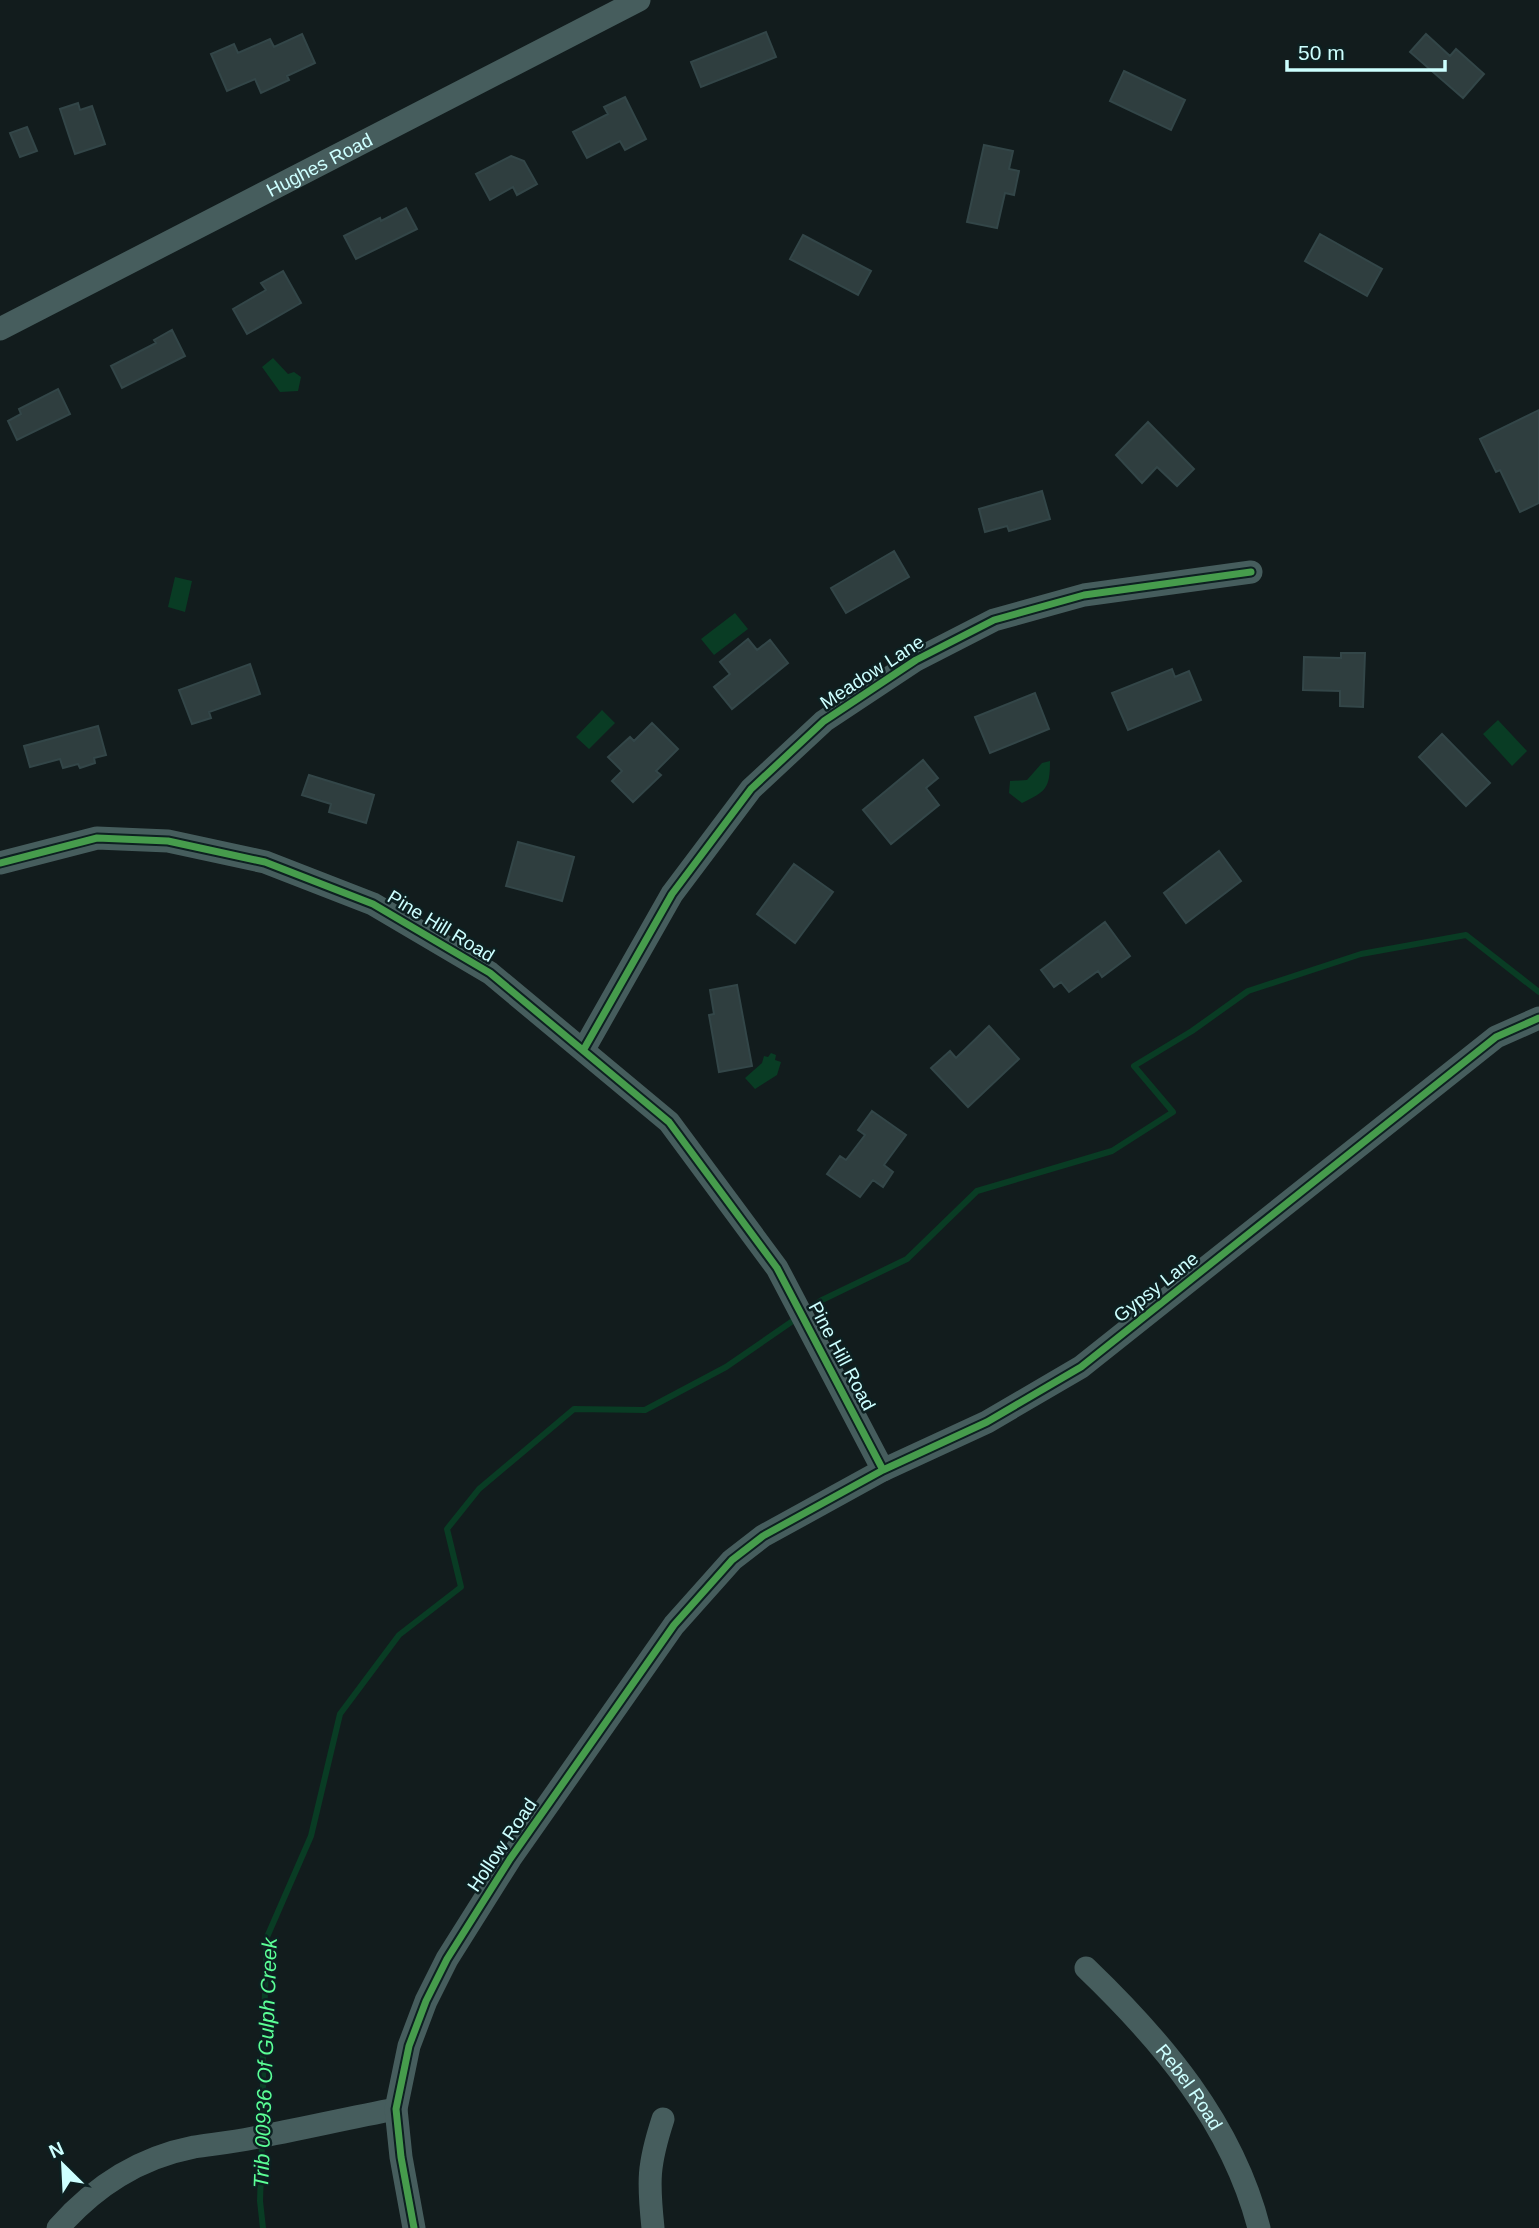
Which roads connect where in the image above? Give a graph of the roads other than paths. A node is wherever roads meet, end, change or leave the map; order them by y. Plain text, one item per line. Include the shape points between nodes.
1 (639, 0) edge
2 (0, 329) edge
3 (1251, 572) dead end
4 (0, 863) edge
5 (1539, 1018) edge
6 (584, 1049) junction
7 (883, 1470) junction
8 (763, 1536) joint
9 (1086, 1968) dead end
10 (396, 2109) junction
11 (663, 2119) dead end
12 (58, 2228) edge
13 (414, 2228) edge
14 (653, 2228) edge
15 (1259, 2228) edge

1 - 2 street, Hughes Road
3 - 6 street, Meadow Lane via 1084,595 994,620 916,660 824,721 751,789 672,894
4 - 6 street, Pine Hill Road via 97,838 167,841 265,862 373,904 490,972
5 - 7 street, Gypsy Lane via 1496,1037 1081,1367 987,1422
6 - 7 street, Pine Hill Road via 669,1122 777,1268
7 - 8 street, Gypsy Lane
8 - 10 street, Hollow Road via 732,1559 674,1625 510,1858 426,2001 409,2046
9 - 15 street, Rebel Road via 1129,2009 1188,2079 1236,2164
10 - 12 street via 153,2159 97,2189
10 - 13 street, Hollow Road
11 - 14 street via 648,2183

